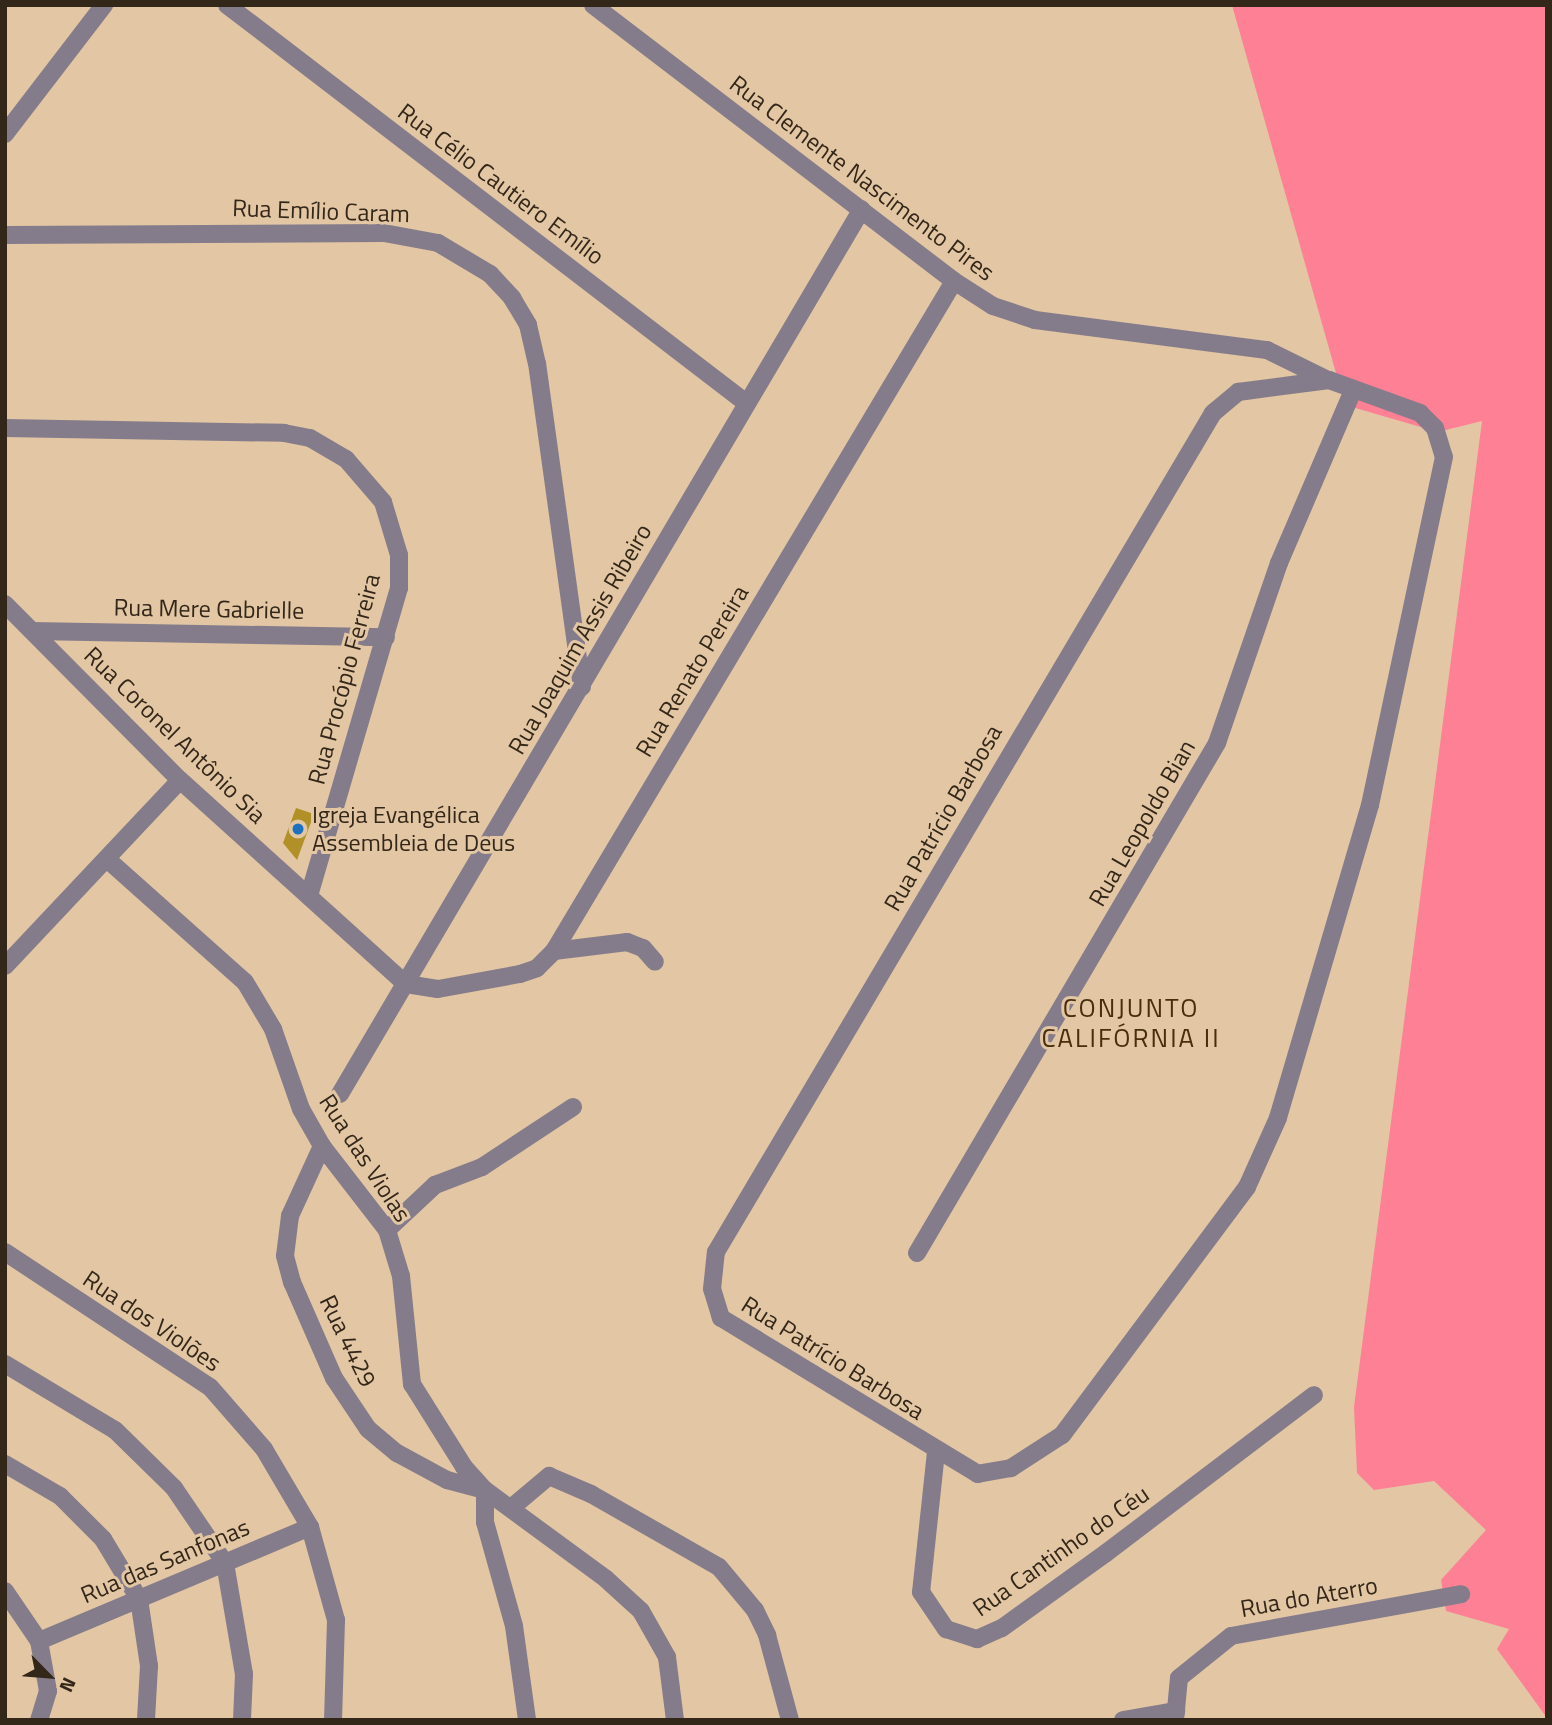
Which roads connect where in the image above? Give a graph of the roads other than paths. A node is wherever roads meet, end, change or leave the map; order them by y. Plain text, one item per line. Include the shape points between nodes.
1 (124, 5) edge
2 (227, 5) edge
3 (593, 5) edge
4 (104, 6) edge
5 (5, 134) edge
6 (862, 209) junction
7 (5, 235) edge
8 (954, 281) junction
9 (1329, 380) junction
10 (1353, 390) junction
11 (745, 402) junction
12 (5, 428) edge
13 (5, 604) edge
14 (32, 631) junction
15 (386, 636) junction
16 (582, 687) junction
17 (180, 780) junction
18 (108, 860) junction
19 (310, 893) junction
20 (554, 951) junction
21 (655, 962) dead end
22 (5, 966) edge
23 (405, 984) junction
24 (340, 1094) dead end
25 (573, 1107) dead end
26 (322, 1146) junction
27 (387, 1230) junction
28 (5, 1252) edge
29 (917, 1253) dead end
30 (5, 1364) edge
31 (1314, 1395) dead end
32 (936, 1452) junction
33 (5, 1464) edge
34 (485, 1490) junction
35 (511, 1508) junction
36 (310, 1527) junction
37 (225, 1563) junction
38 (5, 1591) edge
39 (1461, 1594) dead end
40 (139, 1599) junction
41 (39, 1641) junction
42 (1175, 1716) edge
43 (39, 1720) edge
44 (146, 1720) edge
45 (242, 1720) edge
46 (333, 1720) edge
47 (527, 1720) edge
48 (675, 1720) edge
49 (790, 1720) edge
50 (1123, 1720) edge

1 - 4 street
2 - 11 street, Rua Célio Cautiero Emílio
3 - 6 street, Rua Clemente Nascimento Pires
4 - 5 street
6 - 8 street, Rua Clemente Nascimento Pires
6 - 11 street, Rua Joaquim Assis Ribeiro
7 - 16 street, Rua Emílio Caram via 384,233 438,243 490,274 528,325 537,363
8 - 9 street, Rua Clemente Nascimento Pires via 992,306 1035,320 1267,350
8 - 20 street, Rua Renato Pereira
9 - 10 street, Rua Patrício Barbosa
9 - 32 street, Rua Patrício Barbosa via 1238,393 1213,413 716,1252 712,1289 721,1318
10 - 29 street, Rua Leopoldo Bian via 1279,563 1217,744
10 - 32 street, Rua Patrício Barbosa via 1420,413 1435,428 1444,457 1370,805 1278,1118 1247,1187 1062,1435 1011,1468 978,1474
11 - 16 street, Rua Joaquim Assis Ribeiro
12 - 15 street, Rua Procópio Ferreira via 284,433 310,438 346,459 369,483 394,526 399,588
13 - 14 street, Rua Coronel Antônio Sia
14 - 15 street, Rua Mere Gabrielle
14 - 17 street, Rua Coronel Antônio Sia
15 - 19 street, Rua Procópio Ferreira
16 - 23 street, Rua Joaquim Assis Ribeiro
17 - 18 street
17 - 19 street, Rua Coronel Antônio Sia
18 - 22 street
18 - 26 street, Rua das Violas via 245,982 273,1029 301,1109
19 - 23 street, Rua Coronel Antônio Sia
20 - 21 street via 626,942 643,948
20 - 23 street, Rua Renato Pereira via 537,968 499,981 438,989
23 - 24 street, Rua Joaquim Assis Ribeiro
25 - 27 street via 481,1167 435,1185
26 - 27 street, Rua das Violas
26 - 34 street, Rua 4429 via 290,1216 285,1256 334,1378 368,1429 397,1453 447,1480
27 - 34 street, Rua das Violas via 401,1276 412,1384 464,1467
28 - 36 street, Rua dos Violões via 210,1387 264,1449
30 - 37 street via 115,1430 174,1488
31 - 32 street, Rua Cantinho do Céu via 1106,1553 1002,1628 977,1639 946,1629 921,1592
33 - 40 street via 60,1496 103,1539
34 - 35 street, Rua das Violas
34 - 47 street via 485,1522 514,1626
35 - 48 street, Rua das Violas via 641,1611 667,1657
35 - 49 street via 549,1476 591,1494 719,1567 761,1623
36 - 37 street, Rua das Sanfonas
36 - 46 street, Rua dos Violões via 337,1620
37 - 40 street, Rua das Sanfonas
37 - 45 street via 244,1674
38 - 41 street
39 - 42 street, Rua do Aterro via 1231,1636 1178,1678
40 - 41 street, Rua das Sanfonas
40 - 44 street via 149,1666
41 - 43 street via 48,1691
42 - 50 street

